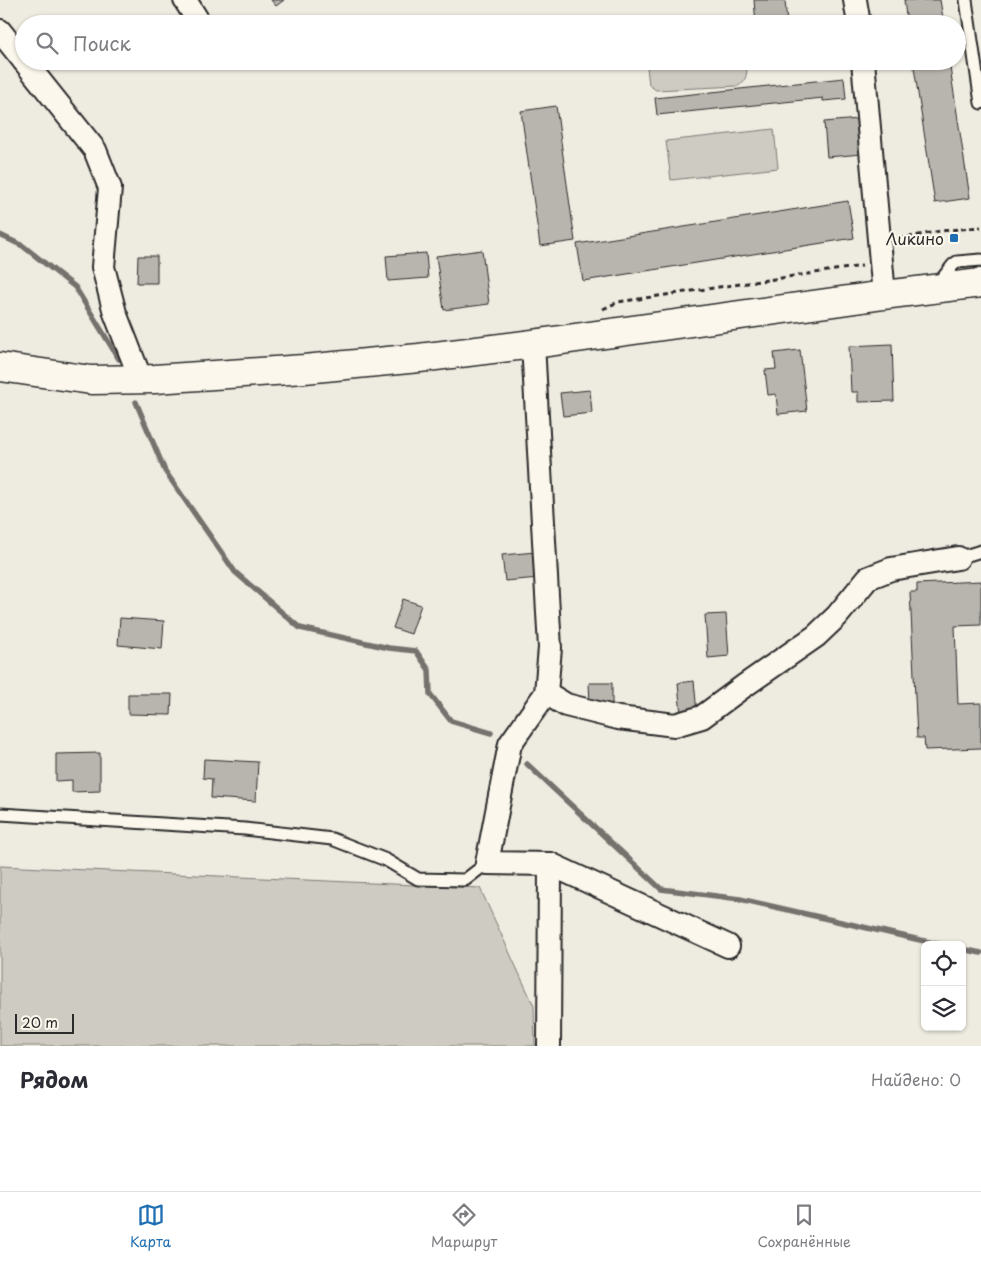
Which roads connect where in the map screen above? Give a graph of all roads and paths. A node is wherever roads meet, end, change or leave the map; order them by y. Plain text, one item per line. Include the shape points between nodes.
1 (185, 0) edge
2 (855, 0) edge
3 (966, 0) edge
4 (194, 15) edge
5 (858, 15) edge
6 (0, 31) edge
7 (15, 50) edge
8 (31, 70) edge
9 (864, 70) edge
10 (981, 102) edge
11 (981, 227) edge
12 (896, 240) dead end
13 (981, 260) edge
14 (981, 283) edge
15 (930, 289) junction
16 (884, 295) junction
17 (533, 344) junction
18 (0, 367) edge
19 (141, 380) junction
20 (981, 552) edge
21 (958, 558) joint
22 (546, 693) junction
23 (0, 814) edge
24 (487, 863) junction
25 (550, 864) junction
26 (728, 946) dead end
27 (549, 1046) edge

1 - 4 street
2 - 5 street
3 - 10 lane
6 - 7 street
8 - 19 street via 95,150 110,188 103,267 115,313
9 - 16 street
11 - 12 path
13 - 15 lane via 957,262
14 - 15 street
15 - 16 street
16 - 17 street
17 - 19 street via 304,369
17 - 22 street via 550,648
18 - 19 street via 91,380
20 - 21 lane
21 - 22 street via 891,569 868,578 816,636 702,717 674,725 618,718 566,706
22 - 24 street via 510,744
23 - 24 lane via 246,829 332,839 386,860 418,879 465,880
24 - 25 street
25 - 26 street
25 - 27 street

